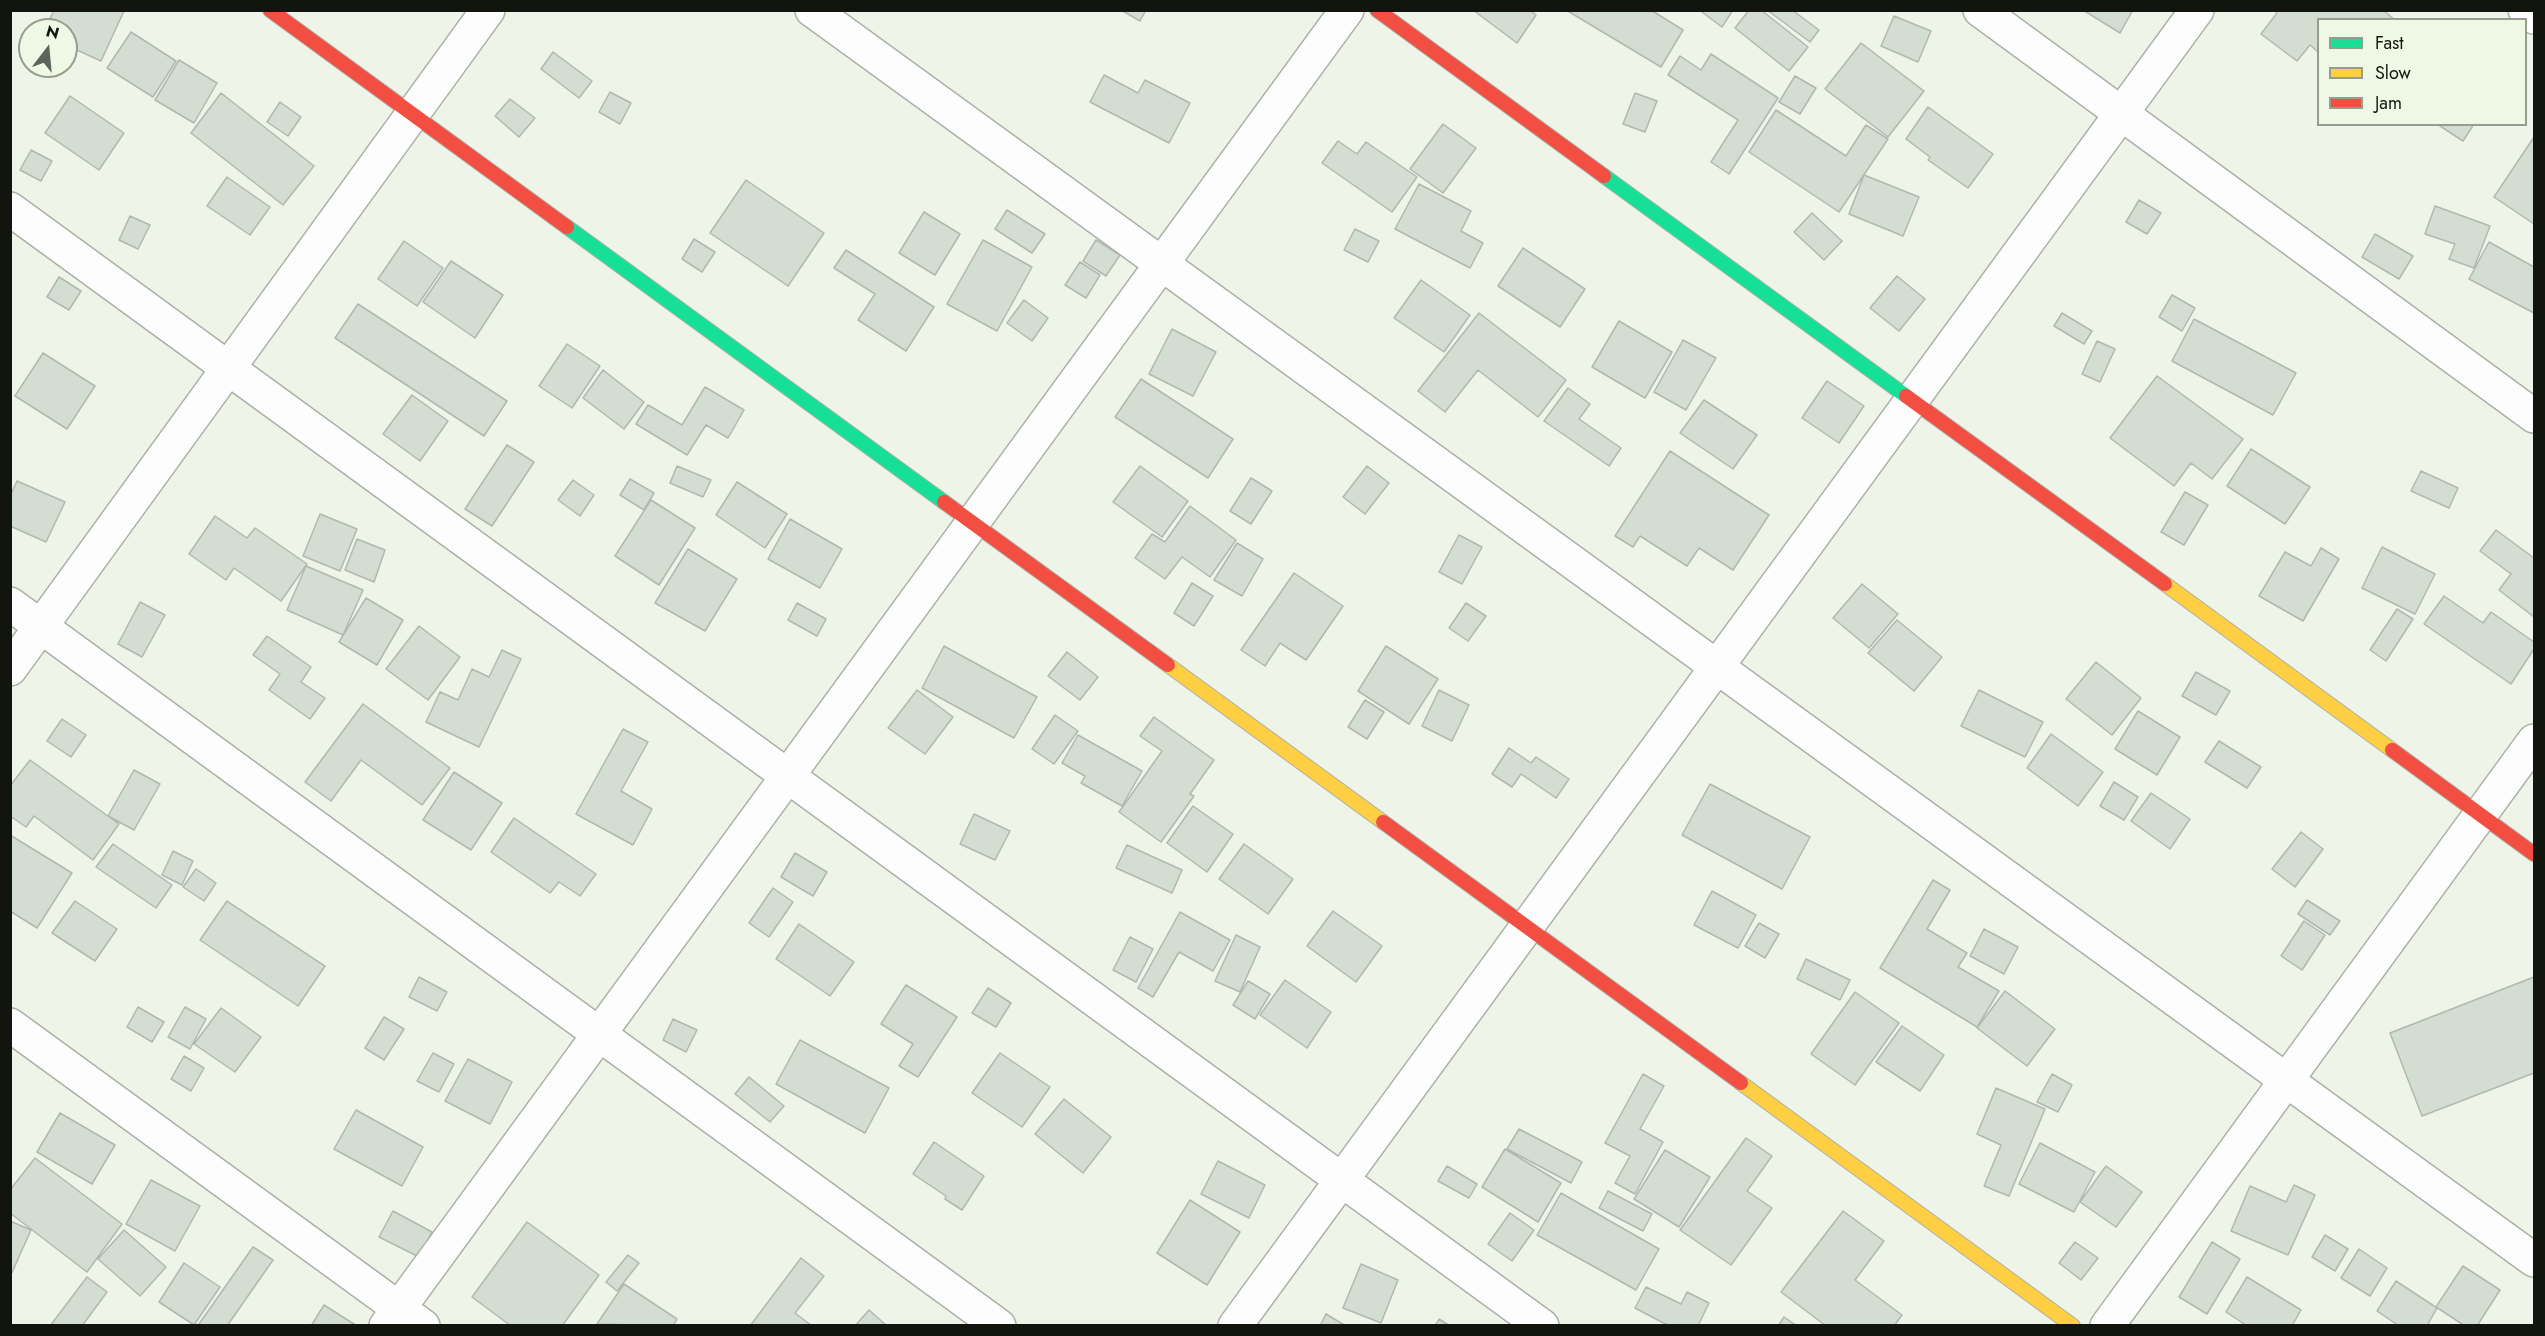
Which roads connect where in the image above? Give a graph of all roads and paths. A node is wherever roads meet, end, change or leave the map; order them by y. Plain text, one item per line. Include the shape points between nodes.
1 (270, 10) edge
2 (488, 10) edge
3 (812, 10) edge
4 (1347, 10) edge
5 (1377, 10) edge
6 (1980, 10) edge
7 (2197, 10) edge
8 (2525, 10) edge
9 (2535, 17) edge
10 (413, 114) junction
11 (2121, 114) junction
12 (10, 209) edge
13 (1162, 264) junction
14 (228, 368) junction
15 (1912, 400) junction
16 (2535, 417) edge
17 (972, 523) junction
18 (10, 604) edge
19 (41, 627) junction
20 (1717, 667) junction
21 (10, 669) edge
22 (2535, 741) edge
23 (788, 776) junction
24 (2481, 815) junction
25 (2535, 854) edge
26 (1527, 927) junction
27 (10, 1025) edge
28 (599, 1034) junction
29 (2287, 1080) junction
30 (1342, 1180) junction
31 (2535, 1260) edge
32 (402, 1320) edge
33 (999, 1326) edge
34 (1236, 1326) edge
35 (1542, 1326) edge
36 (2073, 1326) edge
37 (2107, 1326) edge

1 - 10 street
2 - 10 street
3 - 13 street
4 - 13 street
5 - 15 street
6 - 11 street
7 - 11 street
8 - 9 street
10 - 14 street
10 - 17 street
11 - 15 street
11 - 16 street
12 - 14 street
13 - 17 street
13 - 20 street
14 - 19 street
14 - 23 street
15 - 20 street
15 - 24 street
17 - 23 street
17 - 26 street
18 - 19 street
19 - 21 street
19 - 28 street
20 - 26 street
20 - 29 street
22 - 24 street
23 - 28 street
23 - 30 street
24 - 25 street
24 - 29 street
26 - 30 street
26 - 36 street
27 - 32 street
28 - 32 street
28 - 33 street
29 - 31 street
29 - 37 street
30 - 34 street
30 - 35 street

